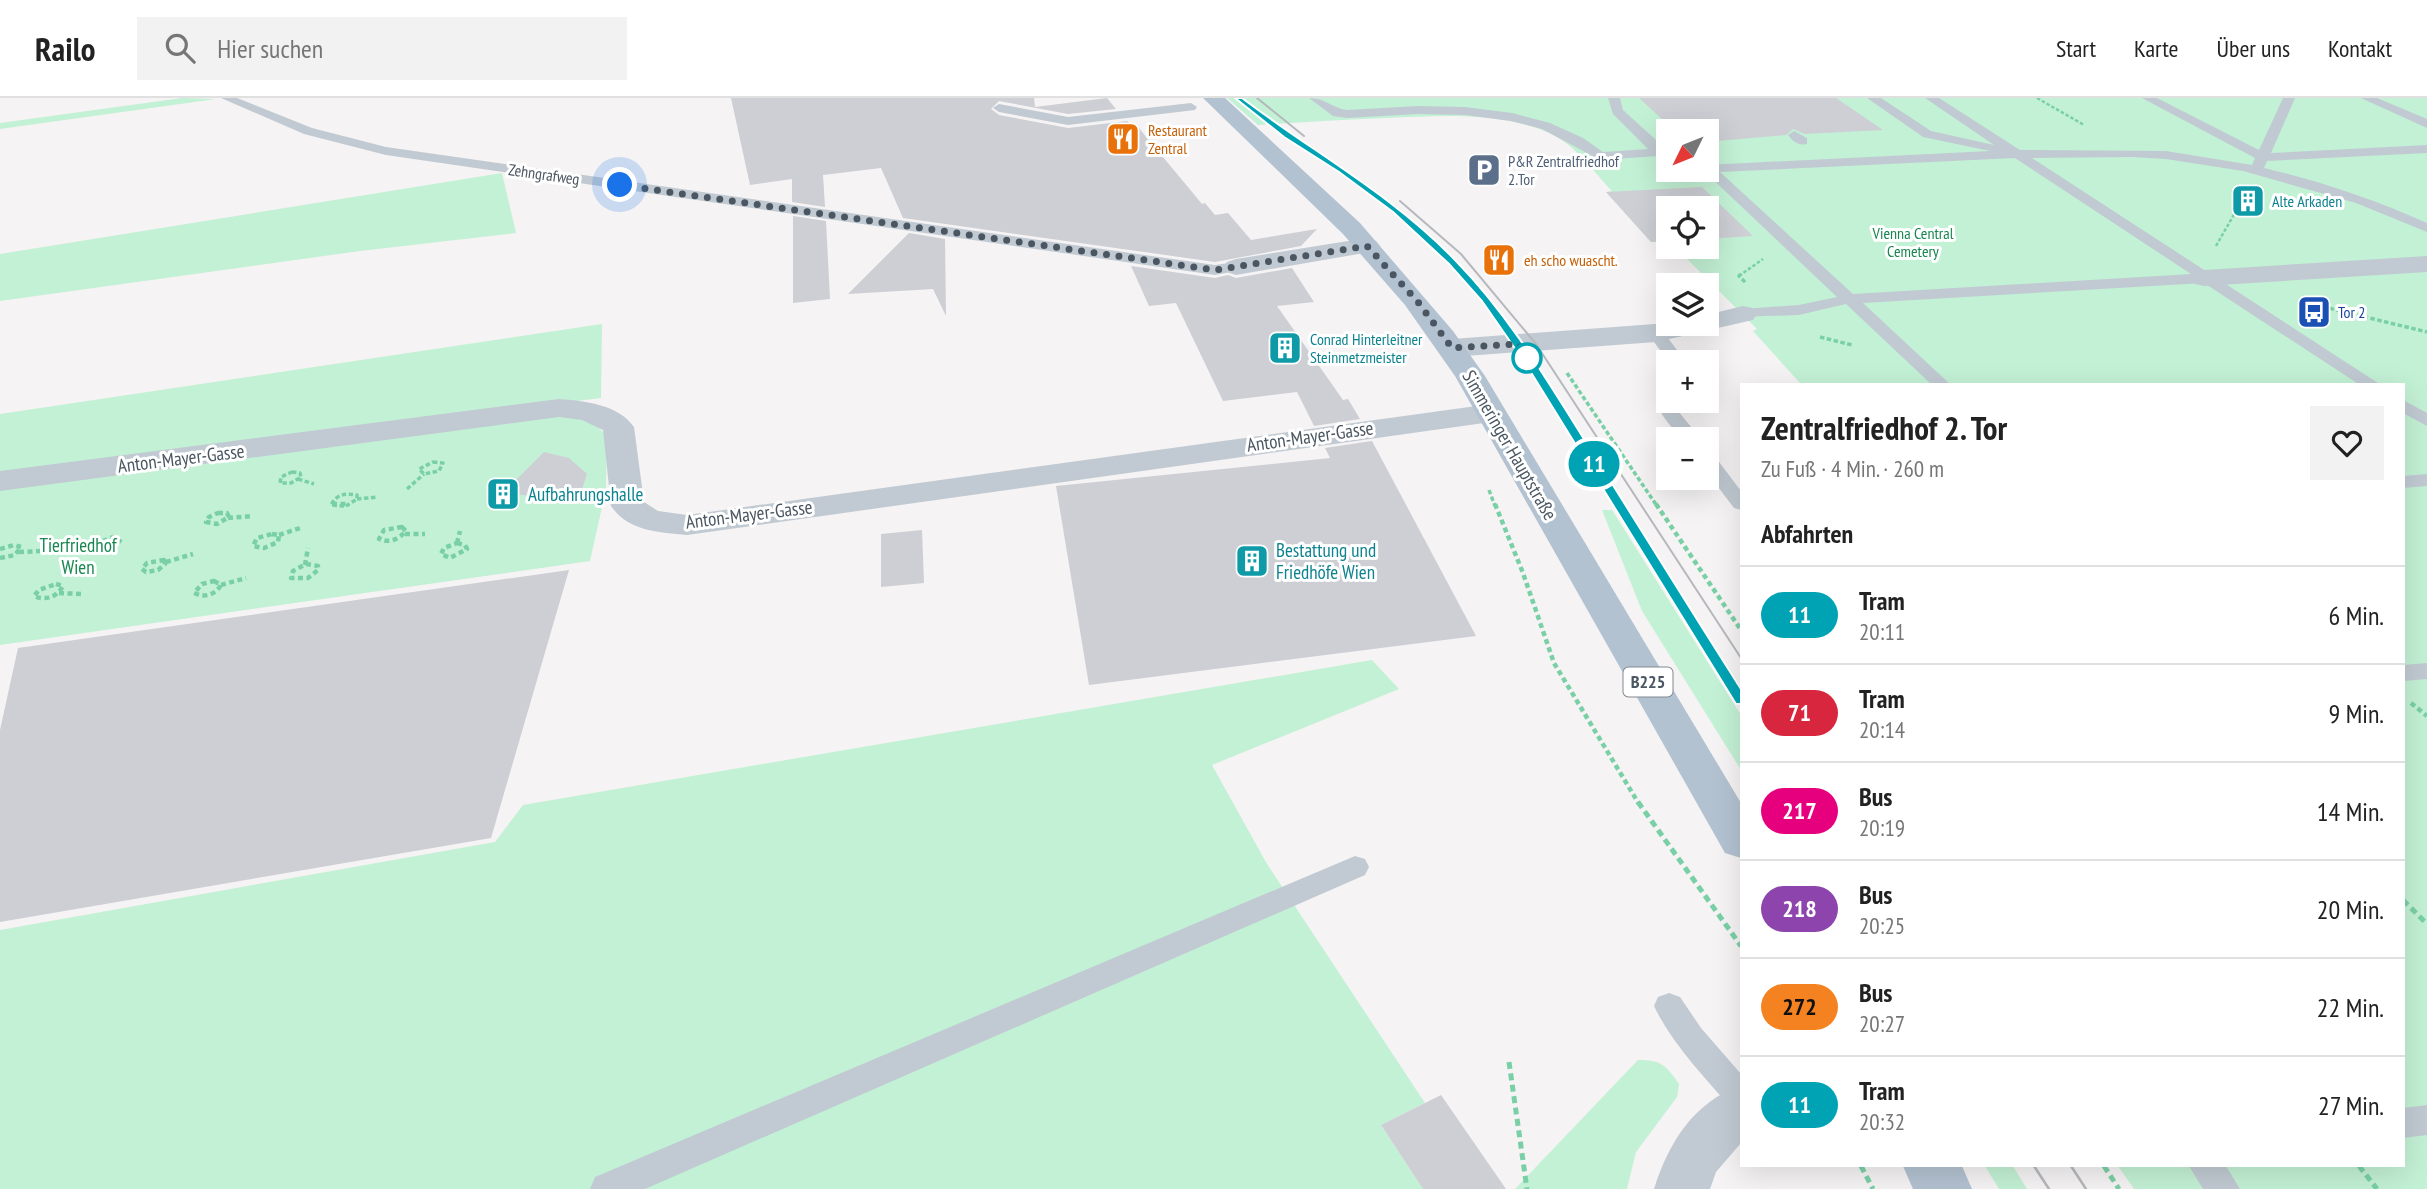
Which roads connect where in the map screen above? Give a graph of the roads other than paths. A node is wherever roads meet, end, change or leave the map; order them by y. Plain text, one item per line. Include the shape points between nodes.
1 (227, 98) edge
2 (1315, 98) edge
3 (1614, 98) edge
4 (1873, 98) edge
5 (1931, 98) edge
6 (2148, 98) edge
7 (2289, 98) edge
8 (2367, 98) edge
9 (1202, 102) edge
10 (999, 108) dead end
11 (2427, 124) edge
12 (1656, 147) edge
13 (2427, 149) edge
14 (1656, 153) edge
15 (2019, 154) junction
16 (2262, 157) junction
17 (1719, 169) edge
18 (2255, 171) junction
19 (1719, 179) edge
20 (2427, 228) edge
21 (1367, 246) junction
22 (2427, 264) edge
23 (1236, 267) joint
24 (2204, 278) junction
25 (1848, 299) junction
26 (1743, 314) joint
27 (1719, 320) edge
28 (1656, 334) edge
29 (1658, 336) edge
30 (1452, 348) junction
31 (1669, 350) edge
32 (1940, 383) edge
33 (2369, 383) edge
34 (2405, 406) edge
35 (1491, 413) junction
36 (1672, 413) edge
37 (2427, 421) edge
38 (1683, 427) edge
39 (1719, 475) edge
40 (2427, 480) edge
41 (0, 481) edge
42 (2405, 482) edge
43 (1740, 503) edge
44 (2427, 671) edge
45 (2405, 673) edge
46 (1740, 839) edge
47 (1356, 867) dead end
48 (1669, 1006) dead end
49 (1740, 1096) edge
50 (1740, 1111) edge
51 (2427, 1120) edge
52 (2405, 1123) edge
53 (1932, 1167) edge
54 (2207, 1167) edge
55 (607, 1189) edge
56 (1682, 1189) edge
57 (1944, 1189) edge
58 (2223, 1189) edge

1 - 23 lane, Zehngrafweg via 308,131 386,151 1215,270
2 - 14 lane via 1333,112 1347,114 1418,110 1512,117 1546,126 1600,156
3 - 12 lane via 1617,111
4 - 15 lane via 1927,134
5 - 15 lane
6 - 16 lane
7 - 16 lane
8 - 11 lane
9 - 10 lane via 1068,121
9 - 21 main road, Simmeringer Hauptstraße / B225
13 - 16 lane
15 - 17 lane
15 - 18 lane via 2133,153
15 - 24 lane
16 - 18 lane
18 - 20 lane via 2362,202
19 - 25 lane
21 - 23 street, Zehngrafweg
21 - 30 main road, Simmeringer Hauptstraße / B225
22 - 24 street
24 - 25 lane
24 - 33 lane
25 - 26 lane via 1798,310
25 - 32 lane
26 - 27 street
28 - 30 street
29 - 31 lane
30 - 35 main road, Simmeringer Hauptstraße / B225
34 - 37 lane
35 - 41 street, Anton-Mayer-Gasse via 687,525 648,520 628,506 618,427 608,418 559,408
35 - 46 main road, Simmeringer Hauptstraße / B225
36 - 38 lane
39 - 43 lane
40 - 42 lane
44 - 45 lane
47 - 55 lane
48 - 49 lane
50 - 56 street via 1706,1140 1688,1166
51 - 52 lane
53 - 57 main road
54 - 58 lane

